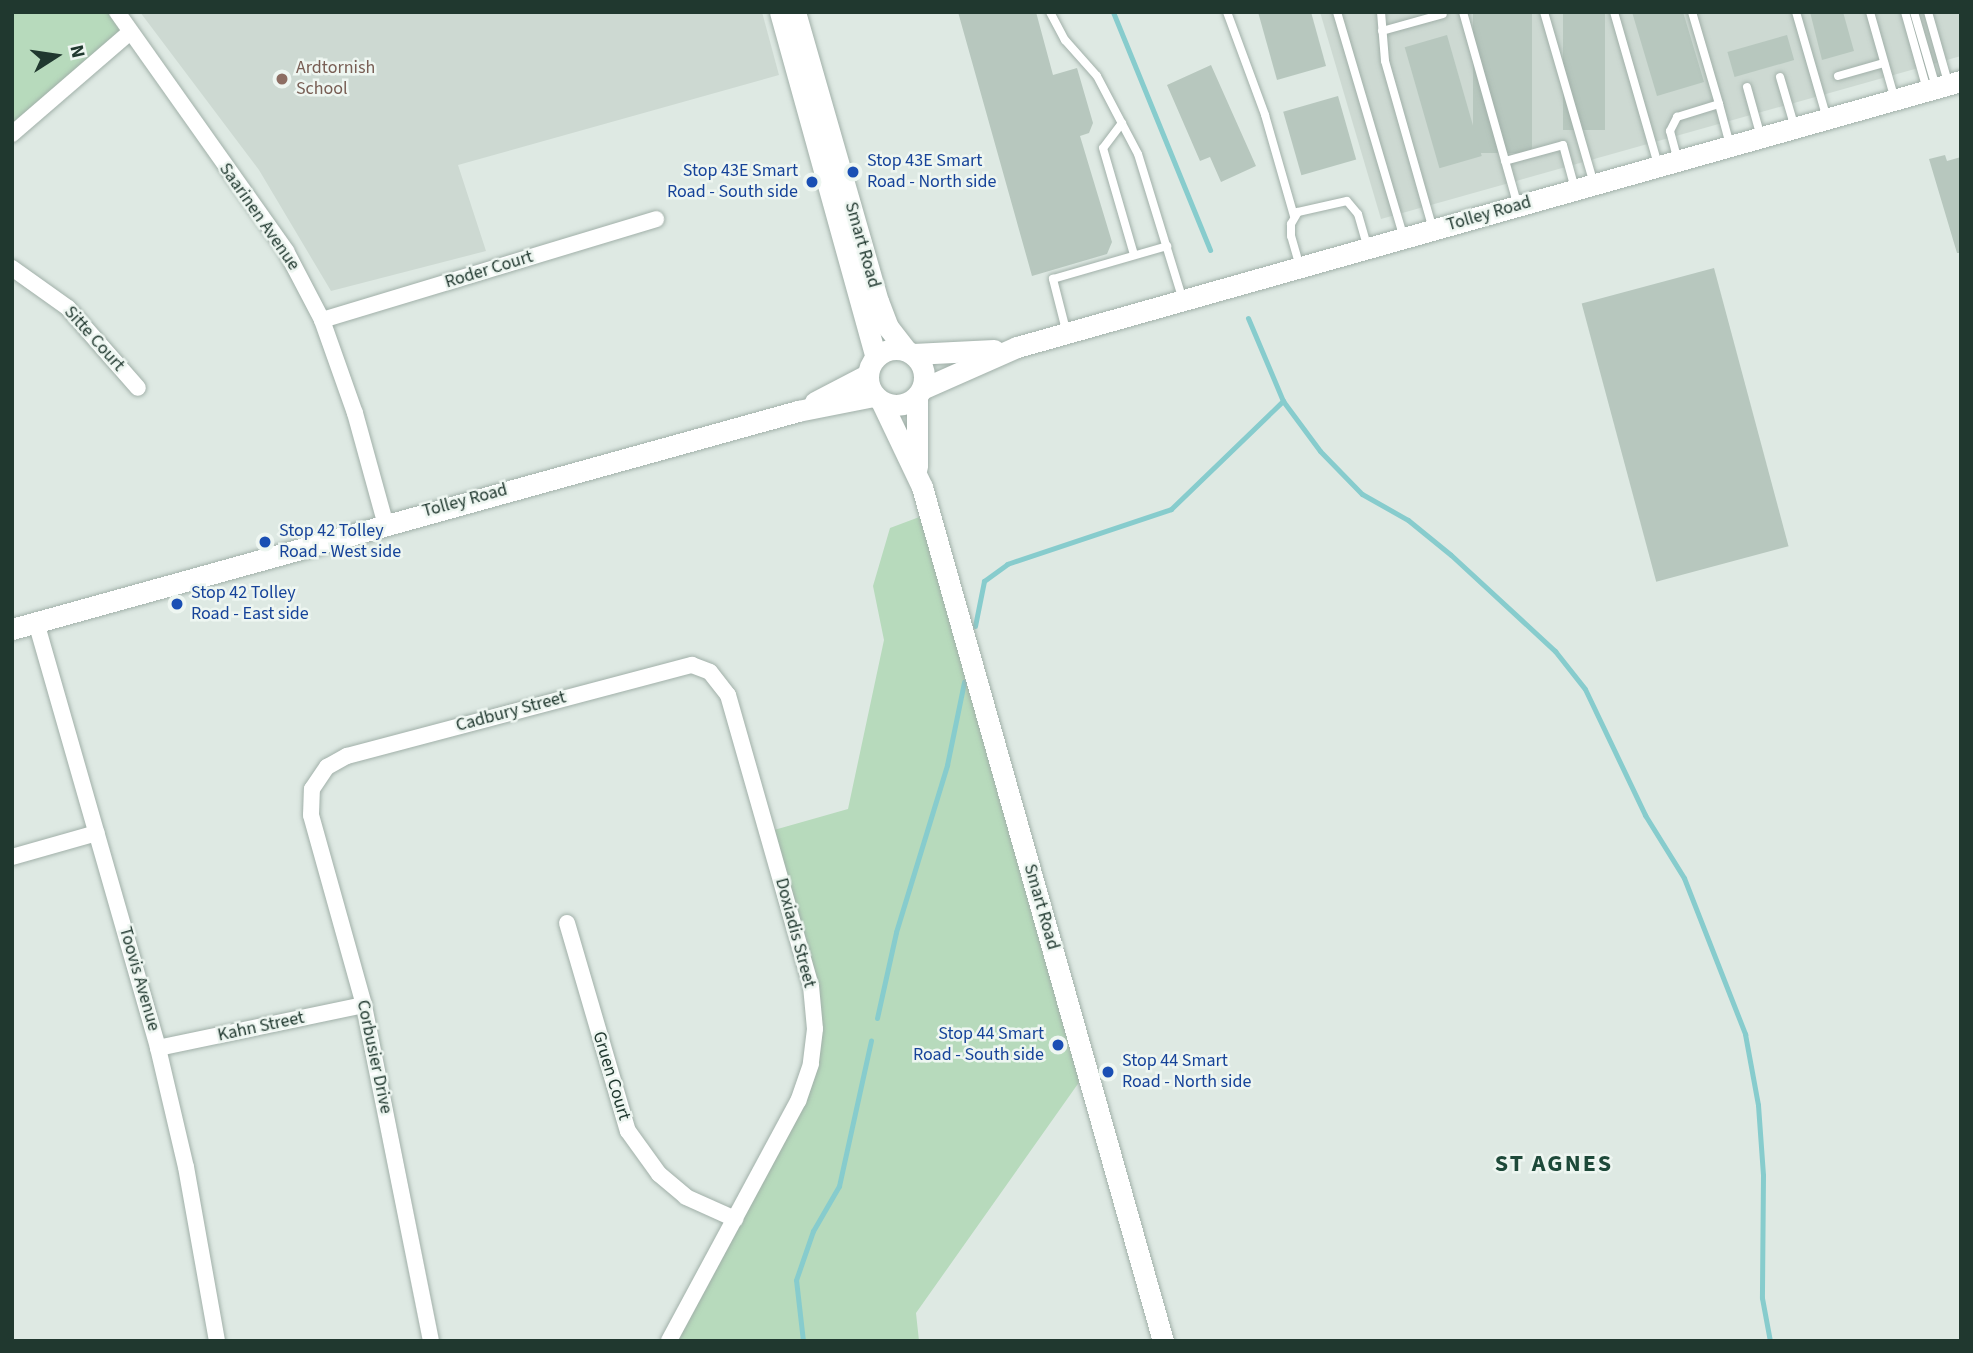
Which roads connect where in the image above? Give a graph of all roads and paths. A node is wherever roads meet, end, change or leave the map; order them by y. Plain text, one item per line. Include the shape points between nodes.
1 (117, 12) edge
2 (779, 12) edge
3 (795, 12) edge
4 (1050, 12) edge
5 (1227, 12) edge
6 (1337, 12) edge
7 (1381, 12) edge
8 (1463, 12) edge
9 (1544, 12) edge
10 (1614, 12) edge
11 (1692, 12) edge
12 (1796, 12) edge
13 (1870, 12) edge
14 (1905, 12) edge
15 (1914, 12) edge
16 (1928, 12) edge
17 (1443, 14) edge
18 (1382, 31) junction
19 (129, 33) junction
20 (1884, 63) junction
21 (1838, 76) dead end
22 (1780, 77) dead end
23 (1943, 86) edge
24 (1747, 87) dead end
25 (1895, 100) junction
26 (1719, 104) junction
27 (1827, 119) junction
28 (1122, 123) junction
29 (1794, 128) junction
30 (12, 134) edge
31 (1760, 137) junction
32 (1731, 146) junction
33 (1505, 161) junction
34 (1669, 163) junction
35 (1585, 187) junction
36 (1518, 206) junction
37 (1294, 216) junction
38 (656, 219) dead end
39 (1433, 230) junction
40 (1404, 238) junction
41 (1167, 246) junction
42 (1368, 248) junction
43 (1134, 256) junction
44 (1300, 267) junction
45 (12, 268) edge
46 (1183, 300) junction
47 (322, 320) junction
48 (1066, 333) junction
49 (1017, 347) junction
50 (909, 352) junction
51 (872, 366) junction
52 (138, 388) dead end
53 (920, 393) junction
54 (878, 400) junction
55 (798, 411) junction
56 (917, 473) junction
57 (385, 522) junction
58 (36, 622) junction
59 (12, 629) edge
60 (710, 672) joint
61 (318, 777) joint
62 (97, 833) junction
63 (12, 857) edge
64 (567, 923) dead end
65 (364, 1005) junction
66 (158, 1048) junction
67 (735, 1219) junction
68 (217, 1341) edge
69 (431, 1341) edge
70 (669, 1341) edge
71 (1163, 1341) edge

1 - 19 street, Saarinen Avenue
2 - 51 main road, Smart Road
3 - 50 main road, Smart Road via 878,302 888,327
4 - 28 lane via 1065,40 1097,76
5 - 37 lane via 1265,115
6 - 40 lane
7 - 18 lane
8 - 33 lane
9 - 35 lane
10 - 34 lane
11 - 26 lane
12 - 27 lane
13 - 20 lane
14 - 23 lane
15 - 23 lane
16 - 23 lane
17 - 18 lane
18 - 39 lane via 1385,61
19 - 30 street
19 - 47 street, Saarinen Avenue via 286,251
20 - 21 lane
20 - 25 lane
22 - 29 lane
23 - 25 main road, Tolley Road
24 - 31 lane
25 - 27 main road, Tolley Road
26 - 32 lane
26 - 34 lane via 1677,117 1670,131
27 - 29 main road, Tolley Road
28 - 41 lane via 1138,154
28 - 43 lane via 1103,148
29 - 31 main road, Tolley Road
31 - 32 main road, Tolley Road
32 - 34 main road, Tolley Road
33 - 35 lane via 1563,145
33 - 36 lane
34 - 35 main road, Tolley Road
35 - 36 main road, Tolley Road
36 - 39 main road, Tolley Road
37 - 42 lane via 1347,201 1358,214
37 - 44 lane via 1291,236
38 - 47 street, Roder Court
39 - 40 main road, Tolley Road
40 - 42 main road, Tolley Road
41 - 43 lane
41 - 46 lane
42 - 44 main road, Tolley Road
43 - 48 lane via 1053,279
44 - 46 main road, Tolley Road
45 - 52 street, Sitte Court via 68,308
46 - 48 main road, Tolley Road
47 - 57 street, Saarinen Avenue via 355,413
48 - 49 main road, Tolley Road
49 - 50 main road, Tolley Road
49 - 53 main road, Tolley Road
50 - 51 main road via 893,349
50 - 53 main road via 923,369
51 - 54 main road
51 - 55 main road, Tolley Road
53 - 54 main road via 909,404
53 - 56 main road, Smart Road
54 - 55 main road, Tolley Road
54 - 56 main road, Smart Road
55 - 57 main road, Tolley Road
56 - 71 main road, Smart Road
57 - 58 main road, Tolley Road
58 - 59 main road, Tolley Road
58 - 62 street, Toovis Avenue
60 - 61 street, Cadbury Street via 677,666 347,756
60 - 67 street, Doxiadis Street via 728,695 814,1006 813,1049 806,1081
61 - 65 street, Corbusier Drive via 310,801 311,816
62 - 63 street
62 - 66 street, Toovis Avenue
64 - 67 street, Gruen Court via 628,1131 659,1174 686,1197
65 - 66 street, Kahn Street
65 - 69 street, Corbusier Drive
66 - 68 street, Toovis Avenue via 186,1167
67 - 70 street, Doxiadis Street

